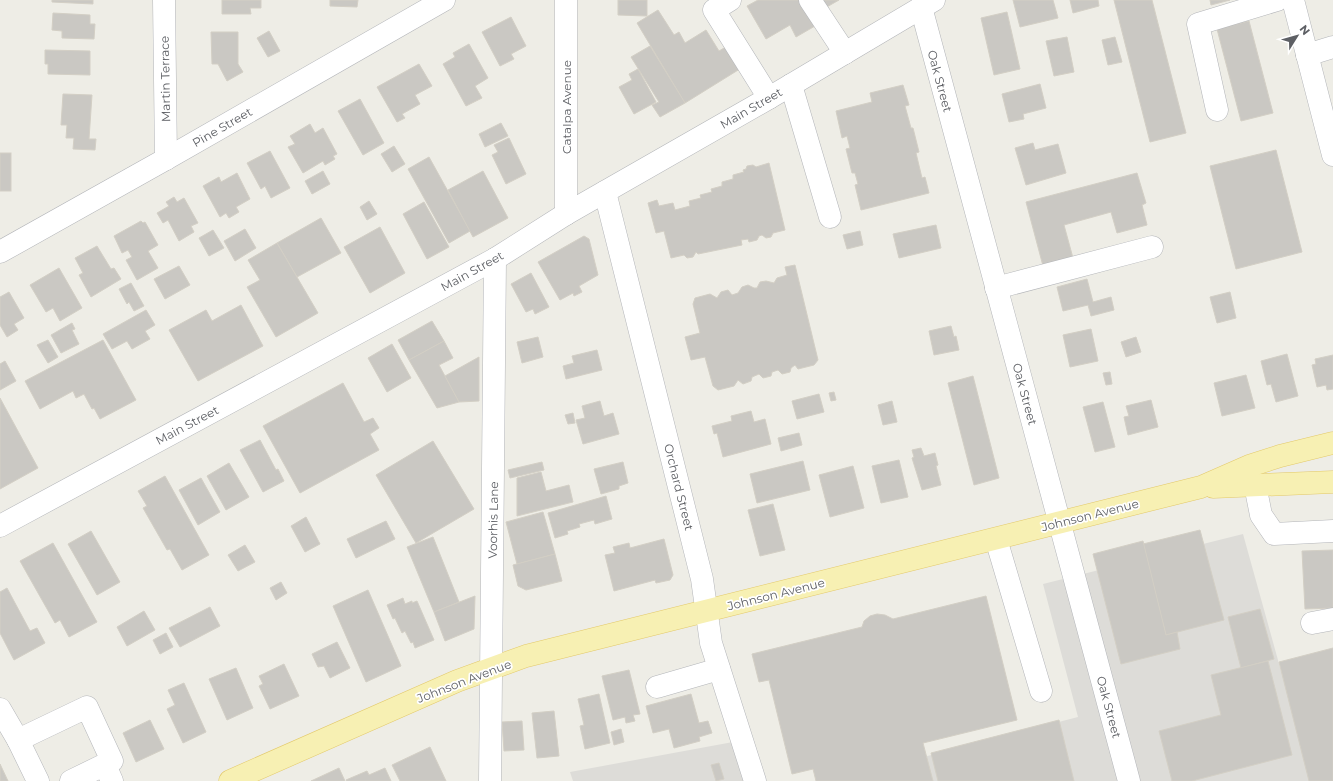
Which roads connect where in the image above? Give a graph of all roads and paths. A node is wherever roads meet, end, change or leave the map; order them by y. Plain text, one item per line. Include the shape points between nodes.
1 (164, 0) edge
2 (444, 0) edge
3 (566, 0) edge
4 (730, 0) edge
5 (810, 0) edge
6 (1277, 0) edge
7 (1292, 0) edge
8 (927, 4) edge
9 (1333, 47) edge
10 (844, 53) junction
11 (1307, 55) junction
12 (791, 85) junction
13 (769, 98) junction
14 (1217, 110) dead end
15 (1333, 155) edge
16 (166, 159) junction
17 (604, 192) junction
18 (566, 214) junction
19 (830, 217) dead end
20 (1152, 247) dead end
21 (0, 252) edge
22 (495, 259) junction
23 (996, 288) junction
24 (1333, 443) edge
25 (1333, 482) edge
26 (1255, 485) junction
27 (1201, 487) junction
28 (1060, 523) junction
29 (0, 526) edge
30 (1333, 531) edge
31 (996, 539) junction
32 (706, 612) junction
33 (1333, 619) edge
34 (1312, 624) dead end
35 (491, 669) junction
36 (720, 669) junction
37 (657, 687) dead end
38 (1041, 691) dead end
39 (0, 709) edge
40 (18, 740) junction
41 (108, 773) edge
42 (38, 781) edge
43 (71, 781) edge
44 (230, 781) edge
45 (490, 781) edge
46 (755, 781) edge
47 (1129, 781) edge

1 - 16 street, Martin Terrace
2 - 16 street, Pine Street
3 - 18 street, Catalpa Avenue
4 - 13 street via 714,10
5 - 10 street
6 - 14 street via 1198,24
7 - 11 street
8 - 10 street, Main Street
8 - 23 street, Oak Street
9 - 11 street
10 - 12 street, Main Street
11 - 15 street
12 - 13 street, Main Street
12 - 19 street
13 - 17 street, Main Street
16 - 21 street, Pine Street
17 - 18 street, Main Street
17 - 32 street, Orchard Street via 702,579
18 - 22 street, Main Street
20 - 23 street
22 - 29 street, Main Street
22 - 35 street, Voorhis Lane
23 - 28 street, Oak Street
24 - 27 main road, Johnson Avenue via 1249,466
25 - 26 main road
26 - 27 main road
26 - 30 street via 1261,515 1274,534
27 - 28 main road, Johnson Avenue
28 - 31 main road, Johnson Avenue
28 - 47 street, Oak Street
31 - 32 main road, Johnson Avenue
31 - 38 street
32 - 35 main road, Johnson Avenue via 526,656
32 - 36 street, Orchard Street via 711,642
33 - 34 street
35 - 44 main road, Johnson Avenue via 457,681
35 - 45 street, Voorhis Lane
36 - 37 street
36 - 46 street, Orchard Street
39 - 40 street
40 - 41 street via 87,707 112,761
40 - 42 street
41 - 43 street

